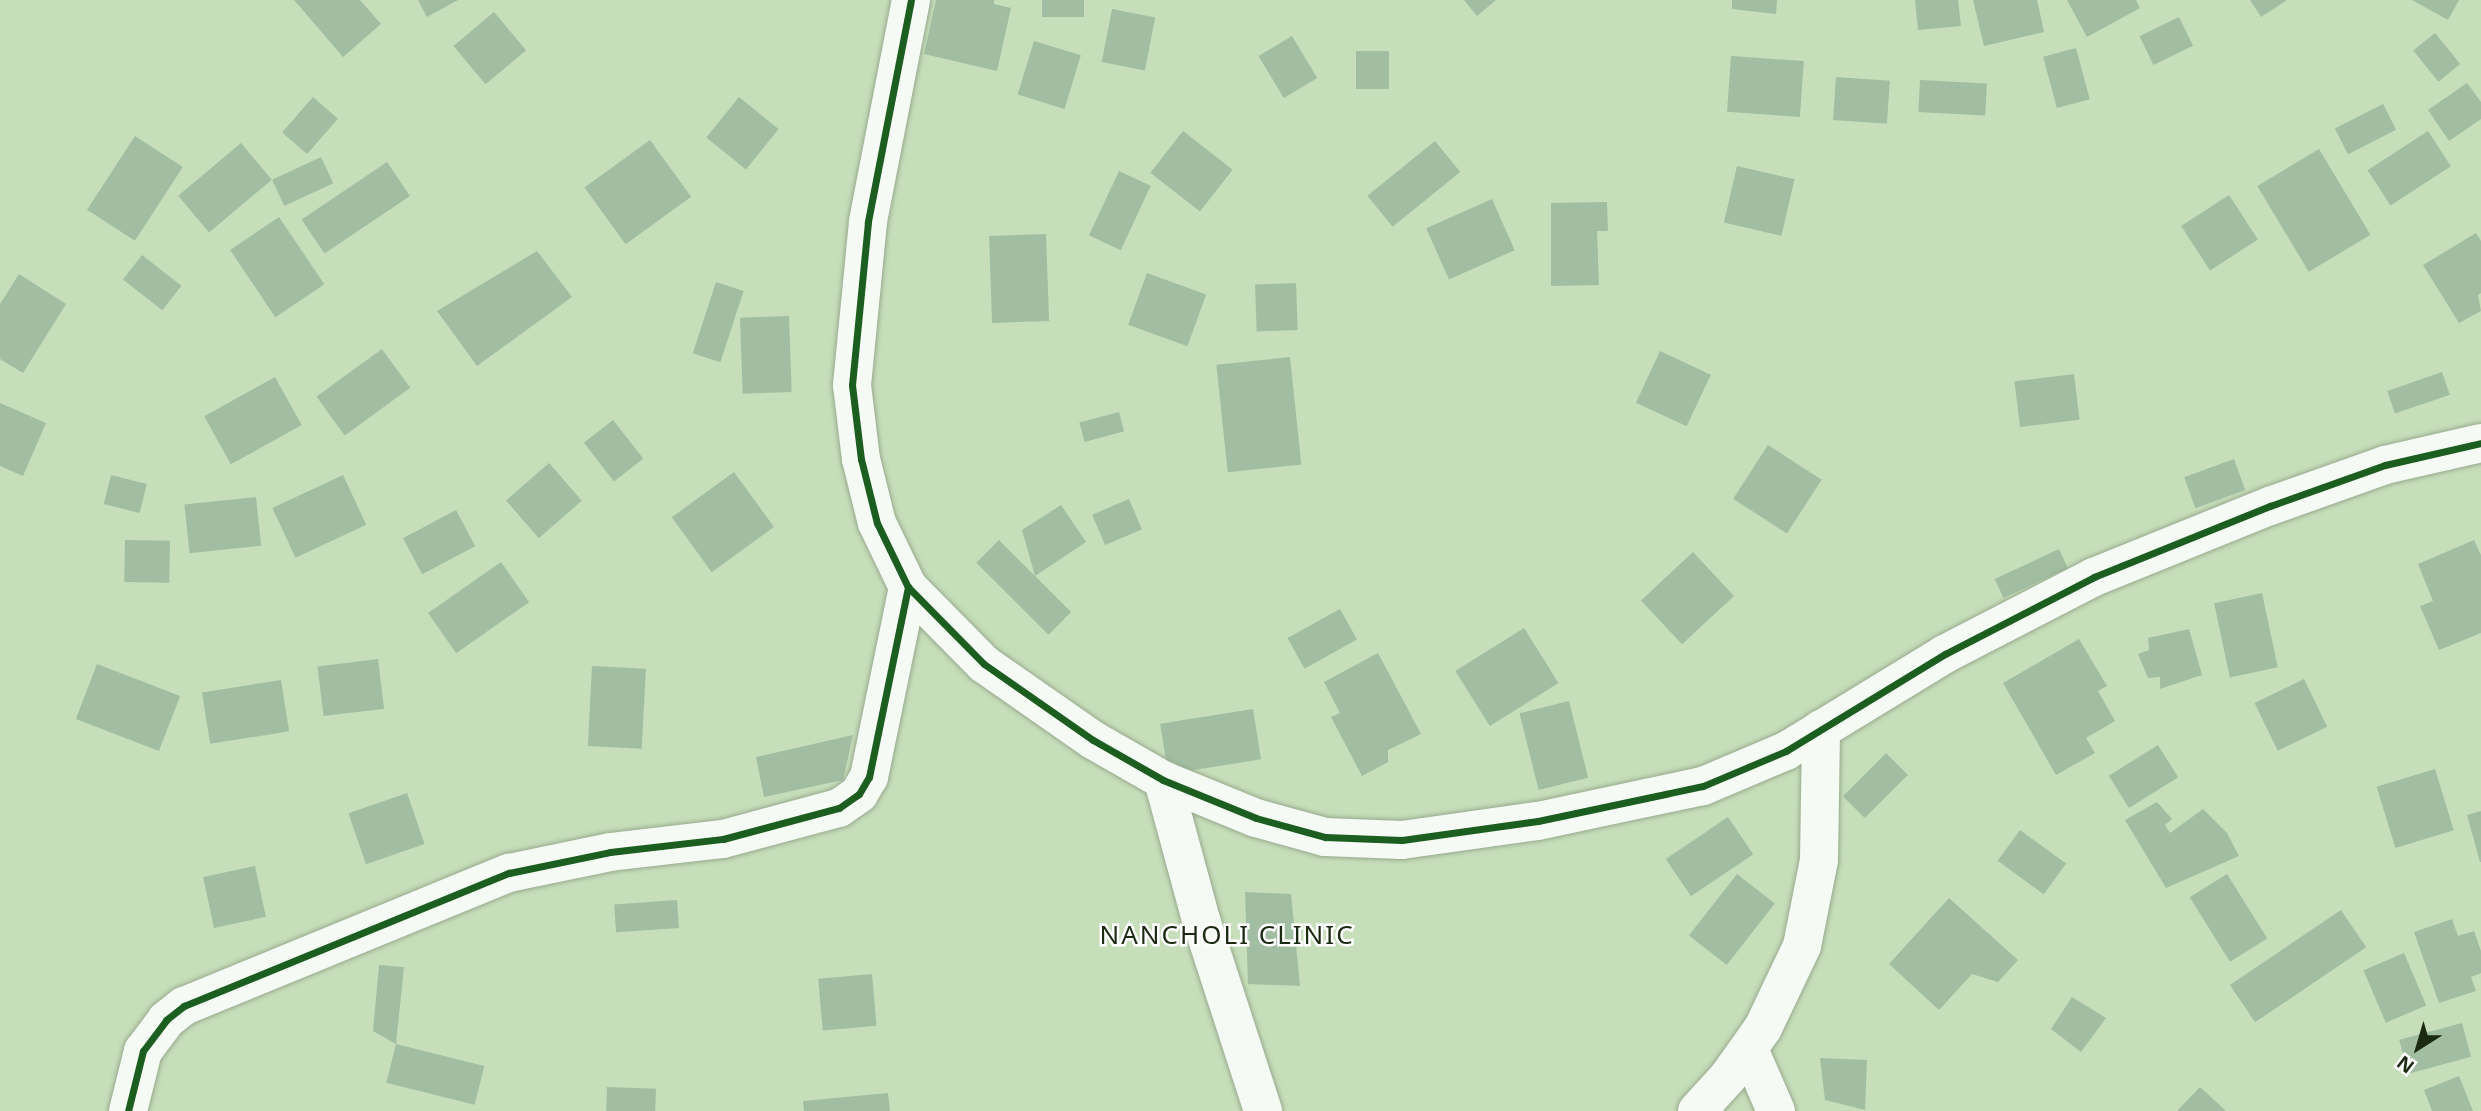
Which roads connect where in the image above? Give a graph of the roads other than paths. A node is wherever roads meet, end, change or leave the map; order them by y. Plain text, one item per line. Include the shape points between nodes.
1 (911, 0) edge
2 (2481, 443) edge
3 (908, 587) junction
4 (1821, 730) junction
5 (1163, 780) junction
6 (1749, 1049) junction
7 (128, 1111) edge
8 (1263, 1111) edge
9 (1697, 1111) edge
10 (1776, 1111) edge

1 - 3 street via 868,222 852,386 861,459 877,523
2 - 4 street via 2385,465 2094,577 1945,654
3 - 5 street via 984,664 1093,740
3 - 7 street via 869,777 859,794 839,808 723,839 610,852 509,873 184,1006 166,1020 143,1051
4 - 5 street via 1786,751 1703,786 1538,821 1402,840 1325,837 1256,818
4 - 6 street via 1819,860 1802,946 1781,995
5 - 8 street via 1200,920
6 - 9 street
6 - 10 street

